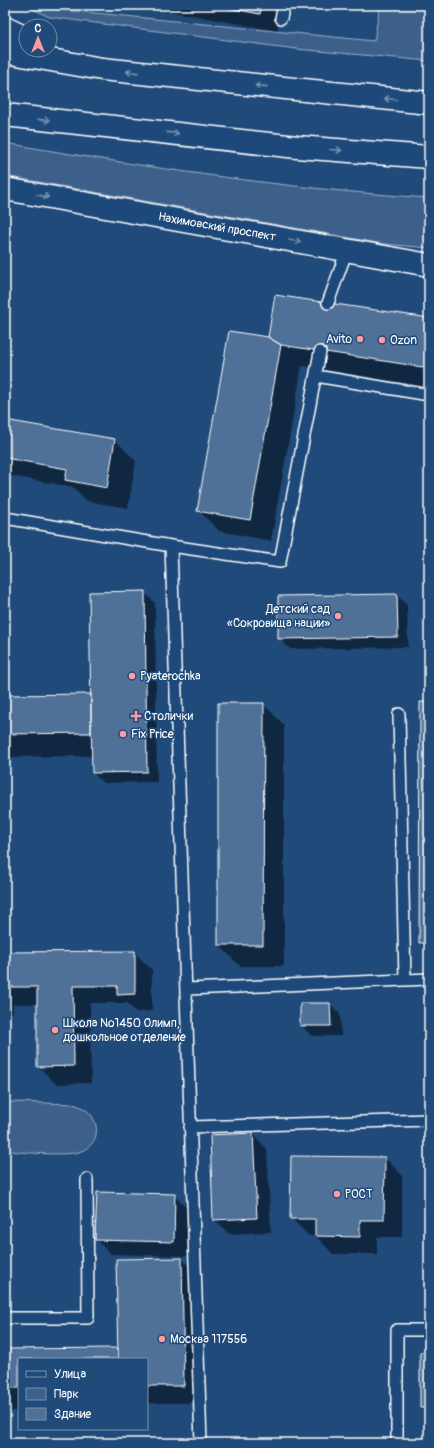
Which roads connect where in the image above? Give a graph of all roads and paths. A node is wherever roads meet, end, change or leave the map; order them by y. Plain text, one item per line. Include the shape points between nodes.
1 (284, 5) edge
2 (281, 18) dead end
3 (5, 28) edge
4 (18, 34) edge
5 (58, 51) edge
6 (5, 52) edge
7 (102, 69) junction
8 (429, 103) edge
9 (5, 115) edge
10 (429, 157) edge
11 (5, 190) edge
12 (347, 250) junction
13 (429, 265) edge
14 (328, 303) dead end
15 (320, 352) dead end
16 (316, 376) junction
17 (429, 395) edge
18 (5, 518) edge
19 (171, 546) junction
20 (399, 714) dead end
21 (429, 979) edge
22 (404, 980) junction
23 (187, 989) junction
24 (429, 1120) edge
25 (190, 1127) junction
26 (87, 1179) dead end
27 (5, 1318) edge
28 (429, 1330) edge
29 (200, 1443) edge
30 (396, 1443) edge

1 - 2 lane
3 - 4 main road
5 - 7 main road
6 - 7 main road
8 -> 7 main road
9 -> 10 main road via 297,146
11 -> 12 main road, Нахимовский проспект
12 - 13 main road, Нахимовский проспект
12 - 14 lane
15 - 16 lane
16 - 17 lane
16 - 19 lane via 280,562
18 - 19 lane
19 - 23 lane
20 - 22 lane
21 - 22 lane
22 - 23 lane
23 - 25 lane
24 - 25 lane
25 - 29 lane
26 - 27 lane via 88,1318
28 - 30 lane via 396,1330

